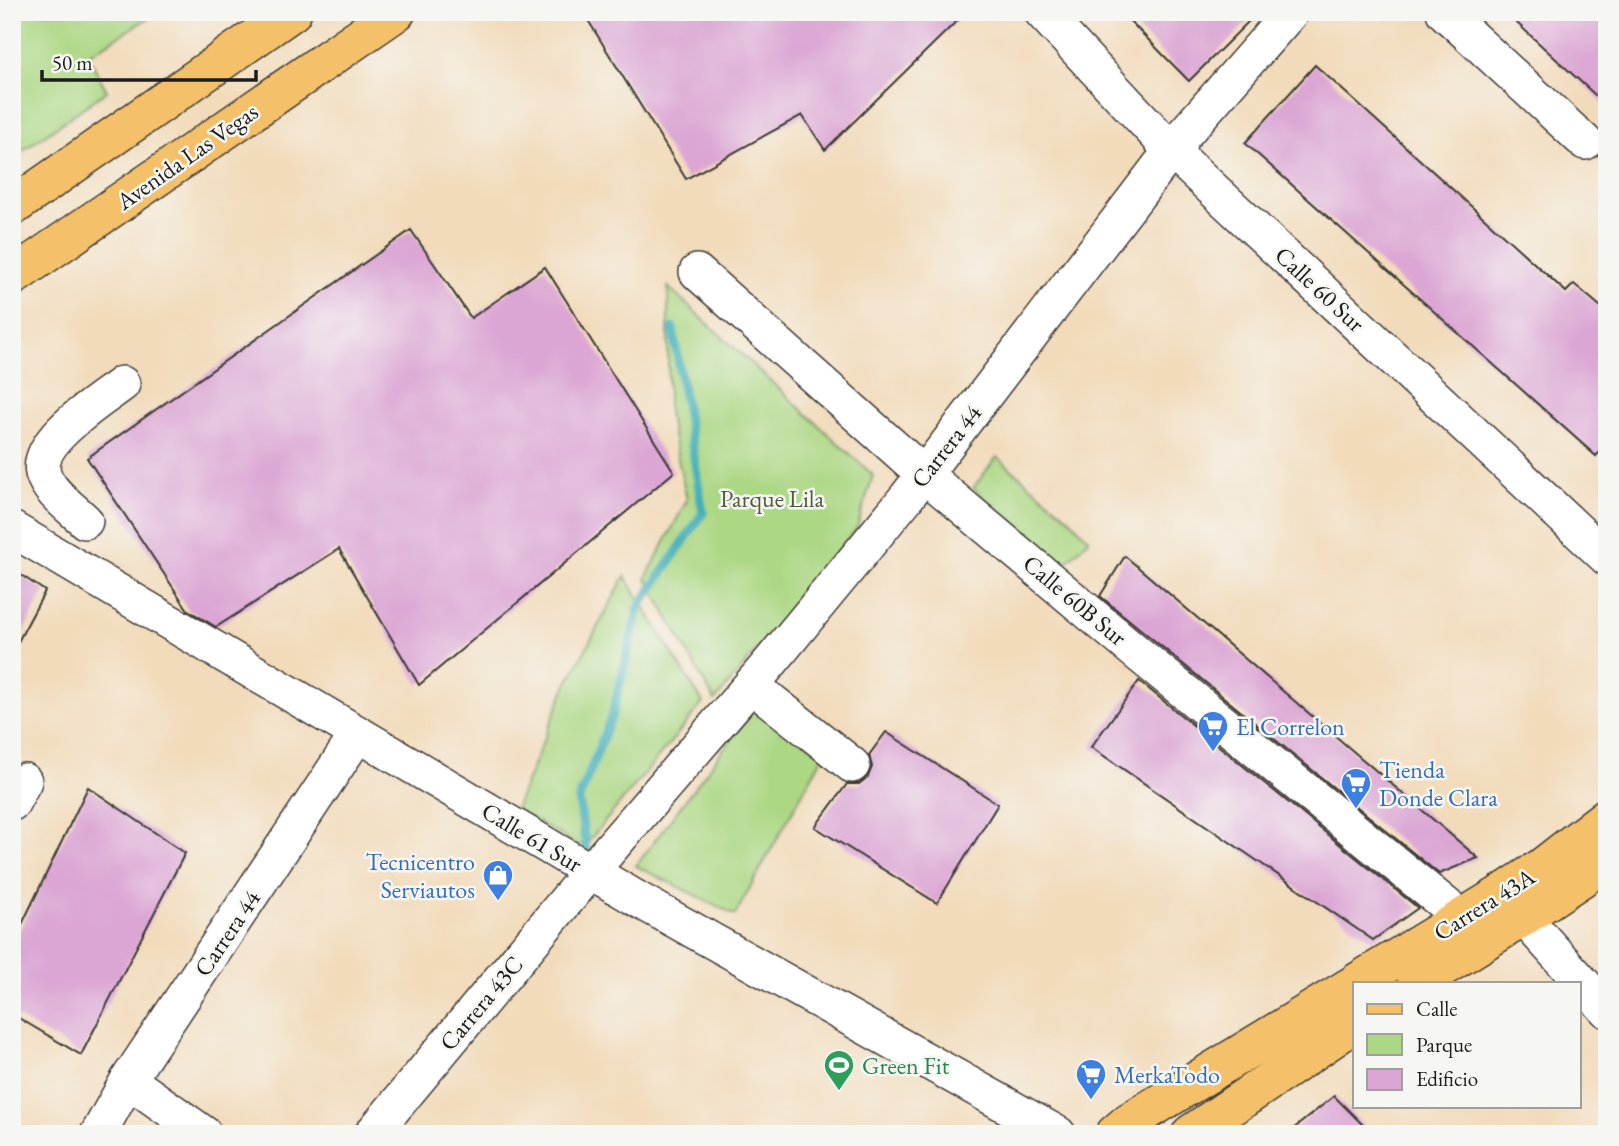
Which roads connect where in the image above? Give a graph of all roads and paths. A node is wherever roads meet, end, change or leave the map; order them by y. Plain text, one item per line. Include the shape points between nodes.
1 (292, 12) edge
2 (396, 12) edge
3 (1042, 12) edge
4 (1291, 12) edge
5 (1444, 12) edge
6 (1585, 142) dead end
7 (1171, 150) junction
8 (12, 207) edge
9 (697, 272) dead end
10 (12, 277) edge
11 (122, 384) dead end
12 (925, 475) junction
13 (50, 486) junction
14 (85, 521) dead end
15 (16, 540) edge
16 (1607, 558) edge
17 (751, 685) junction
18 (358, 734) junction
19 (852, 765) dead end
20 (1607, 817) edge
21 (1607, 860) edge
22 (590, 872) junction
23 (1523, 917) junction
24 (1458, 921) junction
25 (1358, 982) edge
26 (1419, 982) edge
27 (1353, 985) edge
28 (1607, 1010) edge
29 (1353, 1024) edge
30 (128, 1080) junction
31 (97, 1134) edge
32 (204, 1134) edge
33 (372, 1134) edge
34 (1058, 1134) edge
35 (1115, 1134) edge
36 (1191, 1134) edge

1 - 8 main road
2 - 10 main road, Avenida Las Vegas
3 - 7 street, Calle 60 Sur
4 - 7 street, Carrera 44
5 - 6 street
7 - 12 street, Carrera 44
7 - 16 street, Calle 60 Sur
9 - 12 street, Calle 60B Sur
11 - 13 street via 55,437 44,453 42,471
12 - 17 street, Carrera 44
12 - 24 street, Calle 60B Sur via 1447,906
13 - 14 street
13 - 15 street
15 - 18 street, Calle 61 Sur
17 - 19 street
17 - 22 street, Carrera 44
18 - 22 street, Calle 61 Sur
18 - 30 street, Carrera 44 via 285,831
20 - 24 main road, Carrera 43A via 1544,866
21 - 23 main road, Carrera 43A
22 - 33 street, Carrera 43C
22 - 34 street, Calle 61 Sur via 959,1064
23 - 26 main road, Carrera 43A
23 - 28 street
24 - 25 main road, Carrera 43A
27 - 35 main road, Carrera 43A
29 - 36 main road
30 - 31 street, Carrera 44
30 - 32 street

